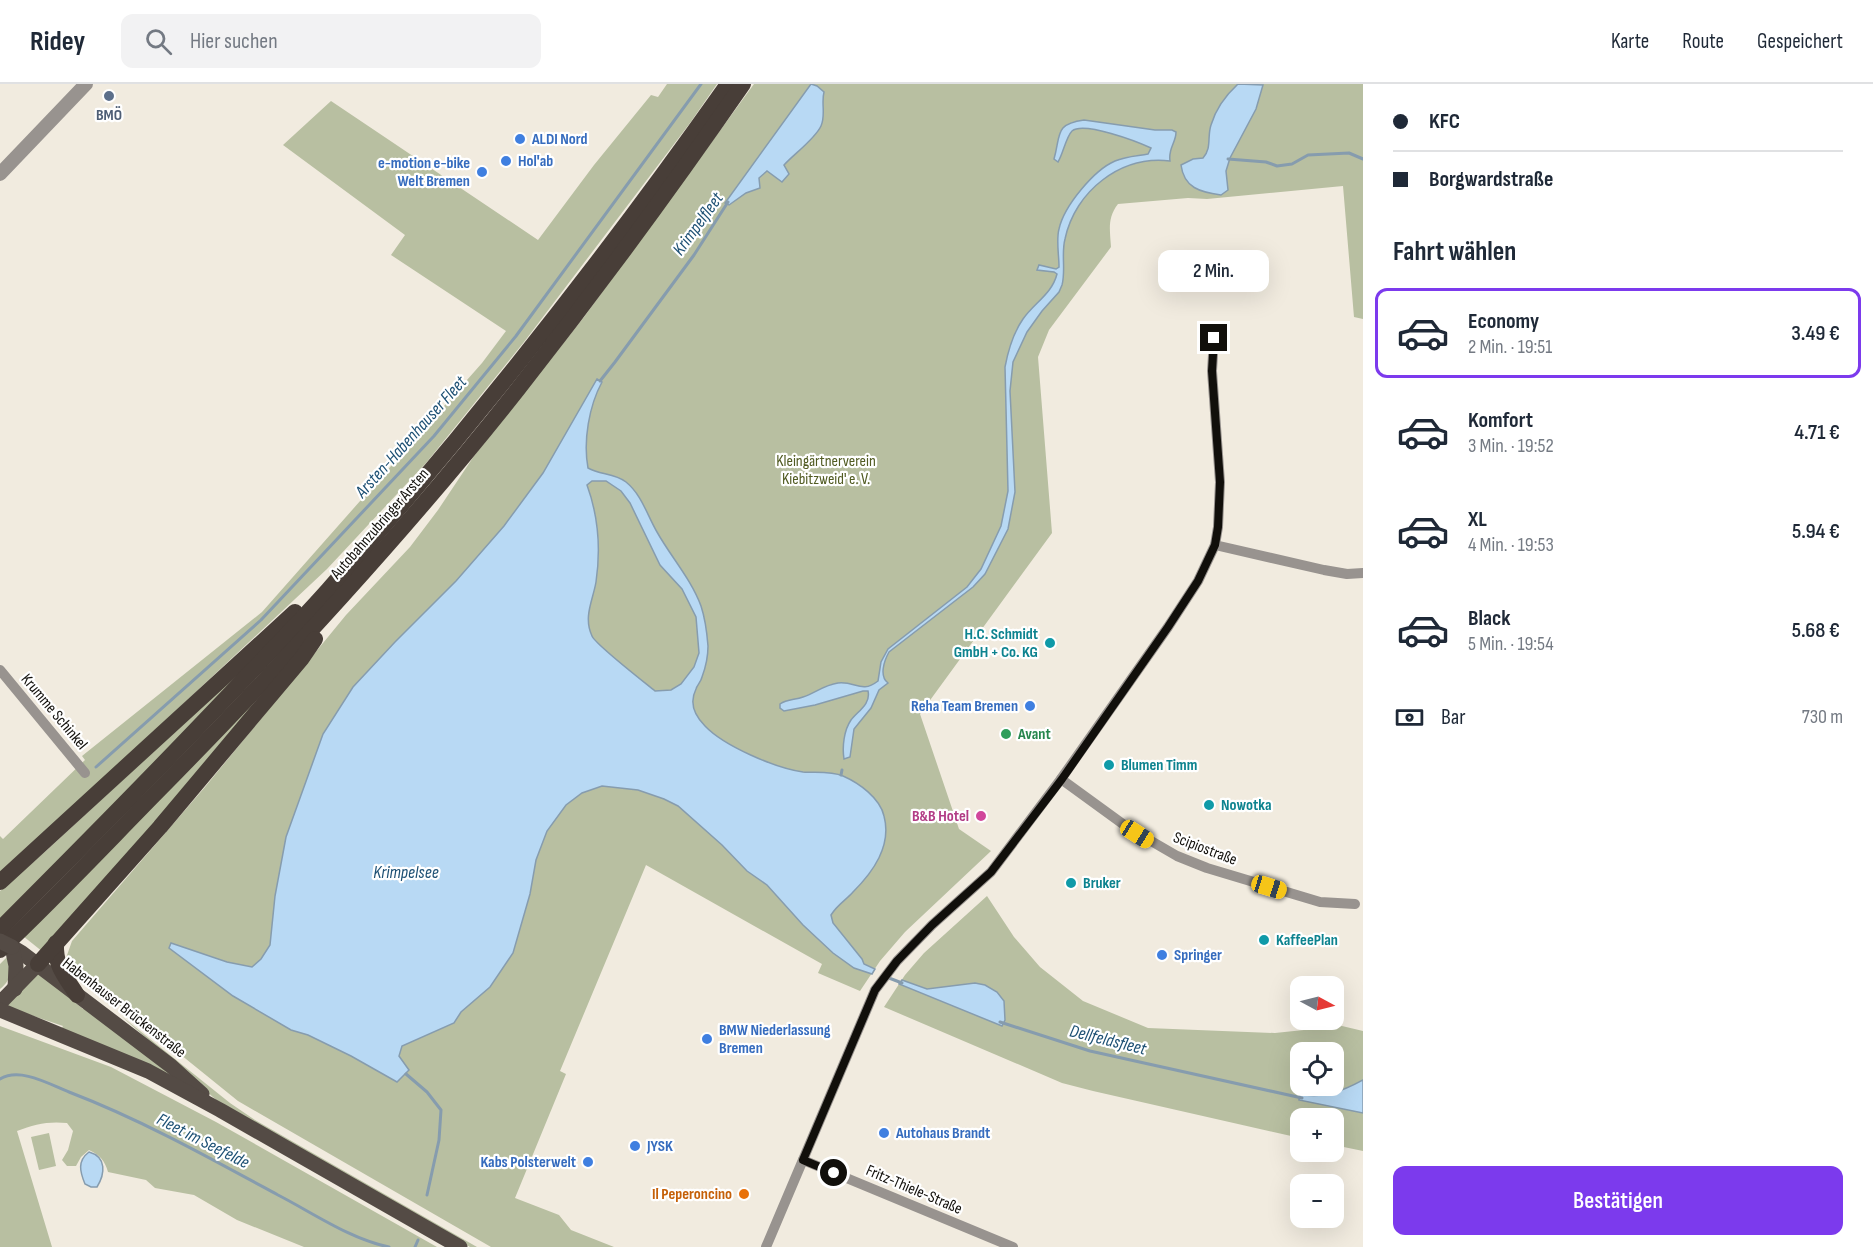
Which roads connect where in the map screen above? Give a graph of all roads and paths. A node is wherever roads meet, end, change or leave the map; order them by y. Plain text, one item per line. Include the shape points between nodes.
1 (86, 84) edge
2 (728, 84) edge
3 (743, 84) edge
4 (0, 174) edge
5 (1214, 338) dead end
6 (1215, 545) junction
7 (1363, 573) edge
8 (330, 599) junction
9 (0, 670) edge
10 (85, 773) dead end
11 (1062, 779) junction
12 (0, 882) edge
13 (1355, 904) dead end
14 (0, 928) edge
15 (56, 943) junction
16 (10, 950) edge
17 (38, 964) junction
18 (61, 978) junction
19 (15, 989) junction
20 (83, 999) joint
21 (0, 1003) edge
22 (0, 1010) edge
23 (220, 1110) junction
24 (803, 1160) junction
25 (460, 1247) edge
26 (766, 1247) edge
27 (1013, 1247) edge

1 - 4 street
2 - 8 highway, Autobahnzubringer Arsten via 542,335
3 - 8 highway, Autobahnzubringer Arsten via 662,201 517,390 455,466
5 - 6 street via 1212,371 1220,482
6 - 7 street via 1324,570
6 - 11 street via 1198,581 1168,627
8 - 12 highway via 291,615
8 - 14 highway, Autobahnzubringer Arsten
8 - 15 highway via 302,658
8 - 16 highway, Autobahnzubringer Arsten via 200,748
9 - 10 street, Krumme Schinkel
11 - 13 street, Scipiostraße via 1127,827 1177,856 1320,902
11 - 24 street via 991,872 932,925 876,988
15 - 17 highway
15 - 18 highway
16 - 17 main road, Habenhauser Brückenstraße
16 - 19 main road
17 - 18 main road, Habenhauser Brückenstraße
17 - 19 main road
18 - 20 highway
19 - 21 main road
20 - 23 main road, Habenhauser Brückenstraße via 171,1065
22 - 23 main road, Habenhauser Brückenstraße via 148,1071
23 - 25 main road, Habenhauser Brückenstraße
24 - 26 street
24 - 27 street, Fritz-Thiele-Straße

